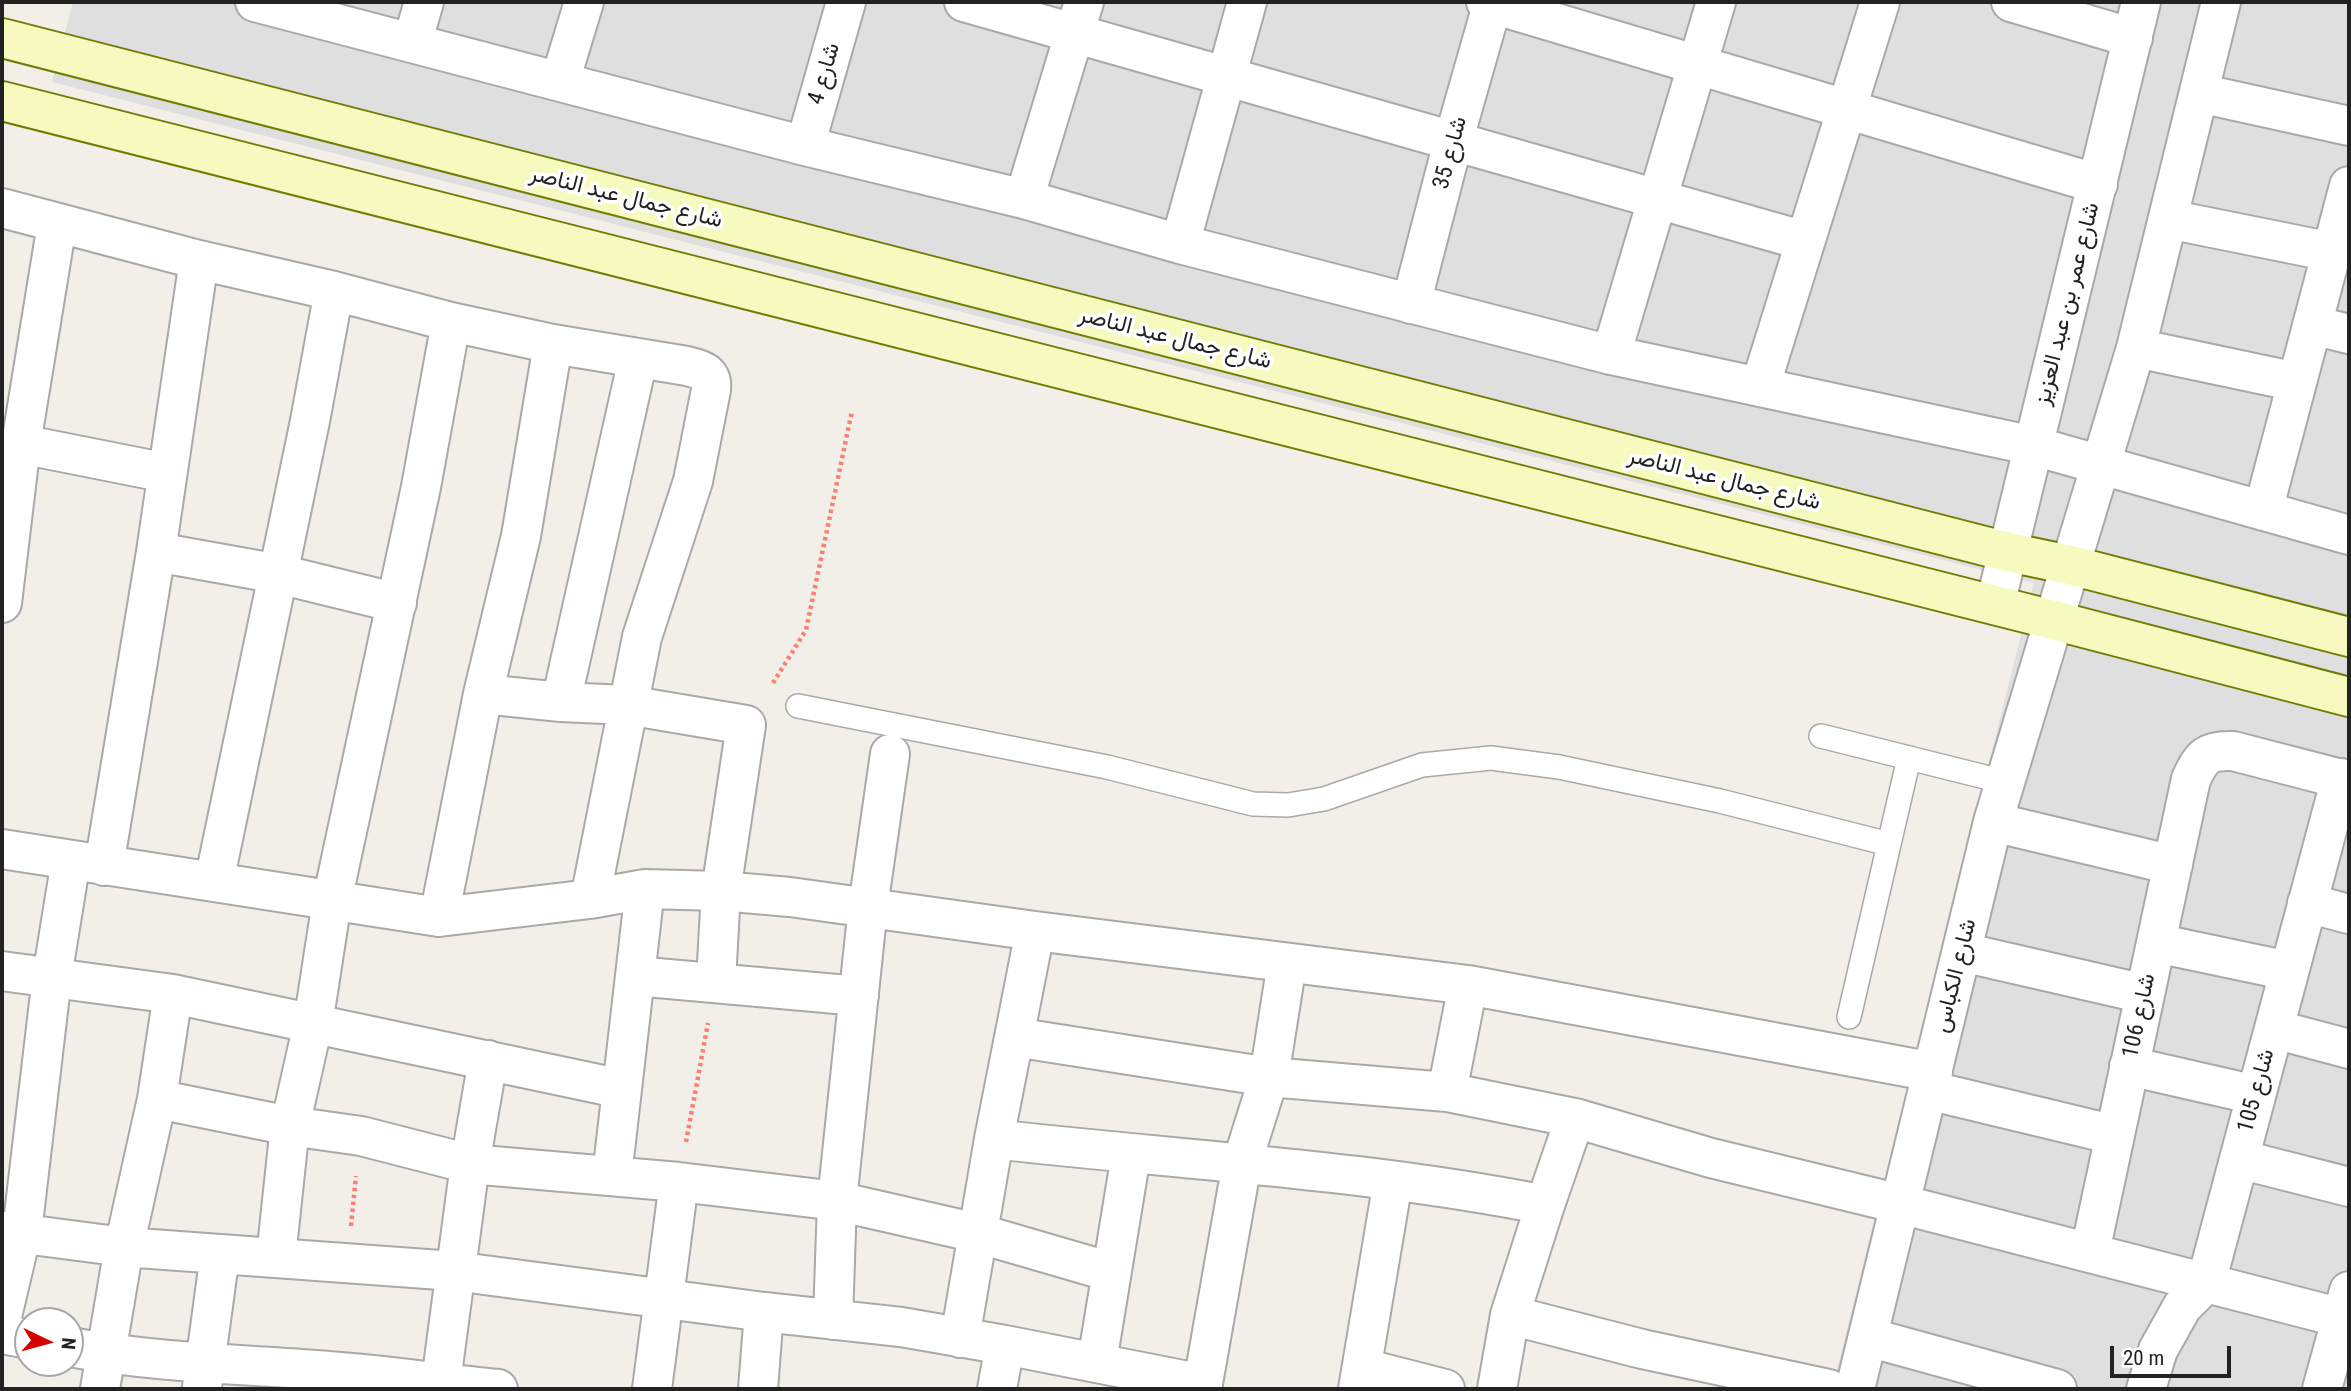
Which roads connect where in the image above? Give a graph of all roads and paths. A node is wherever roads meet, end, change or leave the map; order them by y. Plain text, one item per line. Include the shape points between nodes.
1 (424, 2) edge
2 (584, 2) edge
3 (846, 2) edge
4 (964, 2) edge
5 (1247, 2) edge
6 (1491, 2) edge
7 (1717, 2) edge
8 (1880, 2) edge
9 (2011, 2) edge
10 (2141, 2) edge
11 (2221, 2) edge
12 (264, 3) edge
13 (1079, 18) edge
14 (2, 38) edge
15 (2133, 38) junction
16 (412, 43) junction
17 (1698, 65) junction
18 (1226, 77) junction
19 (560, 81) junction
20 (2199, 93) junction
21 (2, 101) edge
22 (1846, 109) junction
23 (2349, 126) edge
24 (1453, 142) junction
25 (805, 146) junction
26 (2098, 184) junction
27 (2349, 191) edge
28 (1024, 199) junction
29 (1657, 200) junction
30 (2, 208) edge
31 (2168, 219) junction
32 (57, 224) junction
33 (1805, 242) junction
34 (1180, 244) junction
35 (2332, 252) junction
36 (199, 260) junction
37 (334, 291) junction
38 (1411, 304) junction
39 (451, 322) junction
40 (2312, 325) junction
41 (2349, 334) edge
42 (554, 344) junction
43 (2136, 348) junction
44 (1611, 355) junction
45 (638, 359) junction
46 (2297, 382) junction
47 (1759, 387) junction
48 (852, 411) dead end
49 (21, 444) junction
50 (2034, 446) junction
51 (2101, 464) junction
52 (167, 472) junction
53 (2263, 511) junction
54 (2349, 535) edge
55 (156, 552) junction
56 (2008, 552) junction
57 (2070, 565) junction
58 (279, 574) junction
59 (2, 603) edge
60 (397, 603) junction
61 (1995, 605) junction
62 (2053, 620) junction
63 (2349, 636) edge
64 (483, 694) junction
65 (2349, 697) edge
66 (561, 702) junction
67 (627, 705) junction
68 (798, 706) dead end
69 (747, 725) junction
70 (1821, 736) dead end
71 (890, 754) dead end
72 (1909, 758) junction
73 (2345, 780) edge
74 (2005, 782) junction
75 (1993, 822) junction
76 (1889, 844) junction
77 (2, 849) edge
78 (88, 863) junction
79 (2173, 864) junction
80 (214, 882) junction
81 (645, 889) junction
82 (721, 891) junction
83 (590, 899) junction
84 (332, 901) junction
85 (2307, 903) junction
86 (868, 907) junction
87 (2349, 914) edge
88 (439, 917) junction
89 (1035, 931) junction
90 (2156, 943) junction
91 (1962, 952) junction
92 (1287, 963) junction
93 (2, 971) edge
94 (2289, 971) junction
95 (635, 976) junction
96 (52, 977) junction
97 (716, 981) junction
98 (1468, 985) junction
99 (173, 994) junction
100 (2145, 994) junction
101 (859, 996) junction
102 (1849, 1017) dead end
103 (313, 1024) junction
104 (2274, 1029) junction
105 (1014, 1037) junction
106 (2349, 1049) edge
107 (488, 1060) junction
108 (2129, 1066) junction
109 (1269, 1077) junction
110 (1930, 1081) junction
111 (622, 1089) junction
112 (1447, 1092) junction
113 (2256, 1095) junction
114 (157, 1099) junction
115 (1575, 1118) junction
116 (290, 1126) junction
117 (2115, 1135) junction
118 (360, 1136) junction
119 (994, 1139) junction
120 (1131, 1155) junction
121 (2239, 1159) junction
122 (1242, 1163) junction
123 (470, 1164) junction
124 (612, 1176) junction
125 (1393, 1181) junction
126 (679, 1182) junction
127 (2349, 1187) edge
128 (837, 1201) junction
129 (1900, 1203) junction
130 (1545, 1205) junction
131 (12, 1231) edge
132 (977, 1233) junction
133 (124, 1247) junction
134 (2090, 1252) junction
135 (220, 1254) junction
136 (276, 1257) junction
137 (347, 1262) junction
138 (454, 1271) junction
139 (1111, 1272) junction
140 (2206, 1283) junction
141 (663, 1298) junction
142 (2345, 1304) edge
143 (764, 1312) junction
144 (2, 1315) edge
145 (1510, 1315) junction
146 (833, 1320) junction
147 (1868, 1337) junction
148 (960, 1338) junction
149 (1005, 1345) junction
150 (84, 1357) edge
151 (1097, 1362) junction
152 (103, 1371) edge
153 (203, 1377) edge
154 (1360, 1379) edge
155 (316, 1380) edge
156 (441, 1386) edge
157 (1202, 1387) edge
158 (498, 1389) edge
159 (652, 1389) edge
160 (758, 1389) edge
161 (997, 1389) edge
162 (1445, 1389) edge
163 (1497, 1389) edge
164 (1829, 1389) edge
165 (1855, 1389) edge
166 (2057, 1389) edge
167 (2146, 1389) edge
168 (2322, 1389) edge

1 - 16 street
2 - 19 street
3 - 25 street, شارع 4
4 - 13 street
5 - 18 street
6 - 17 street
6 - 24 street, شارع 35
7 - 17 street
8 - 22 street
9 - 15 street
10 - 15 street, شارع عمر بن عبد العزيز
11 - 20 street
12 - 16 street
13 - 18 street
13 - 28 street
14 - 56 main road, شارع جمال عبد الناصر
15 - 26 street, شارع عمر بن عبد العزيز
16 - 19 street
17 - 22 street
17 - 29 street
18 - 24 street
18 - 34 street
19 - 25 street
20 - 23 street
20 - 31 street
21 - 61 main road
22 - 26 street
22 - 33 street
24 - 29 street
24 - 38 street, شارع 35
25 - 28 street
26 - 50 street, شارع عمر بن عبد العزيز
27 - 35 street
28 - 34 street
29 - 33 street
29 - 44 street
30 - 32 street
31 - 35 street
31 - 43 street
32 - 36 street
32 - 49 street
33 - 47 street
34 - 38 street
35 - 40 street
36 - 37 street
36 - 52 street
37 - 39 street
37 - 58 street
38 - 44 street
39 - 42 street
39 - 60 street
40 - 41 street
40 - 46 street
42 - 45 street
42 - 64 street via 521,536
43 - 46 street
43 - 51 street
44 - 47 street
45 - 66 street
45 - 67 street via 704,370 712,383 693,481 642,637
46 - 53 street
47 - 50 street
48 - 69 path via 806,630
49 - 52 street
49 - 59 street
50 - 51 street
50 - 56 street, شارع عمر بن عبد العزيز
51 - 53 street
51 - 57 street
52 - 55 street
53 - 54 street
55 - 58 street
55 - 78 street
56 - 57 main road, شارع جمال عبد الناصر
56 - 61 street, شارع عمر بن عبد العزيز
57 - 62 street, شارع الكباس
57 - 63 main road, شارع جمال عبد الناصر
58 - 60 street
58 - 80 street
60 - 84 street
61 - 62 main road
62 - 65 main road
62 - 74 street, شارع الكباس
64 - 66 street
64 - 88 street
66 - 67 street
67 - 69 street
67 - 83 street
68 - 76 lane via 1107,767 1253,804 1324,799 1422,765 1491,758 1559,767 1706,798
69 - 82 street
70 - 72 lane
71 - 86 street
72 - 74 lane
72 - 76 lane
73 - 79 street, شارع 106 via 2234,751 2206,755 2191,779
73 - 85 street, شارع 105
74 - 75 street, شارع الكباس
75 - 79 street
75 - 91 street, شارع الكباس
76 - 102 lane
77 - 78 street
78 - 80 street
78 - 96 street
79 - 90 street, شارع 106
80 - 84 street
81 - 82 street
81 - 83 street
81 - 95 street
82 - 86 street
82 - 97 street
83 - 88 street
84 - 88 street
84 - 103 street
85 - 87 street
85 - 94 street, شارع 105
86 - 89 street
86 - 101 street
89 - 92 street
89 - 105 street
90 - 94 street
90 - 100 street, شارع 106
91 - 100 street
91 - 110 street, شارع الكباس
92 - 98 street
92 - 109 street
93 - 96 street
94 - 104 street, شارع 105
95 - 97 street
95 - 111 street
96 - 99 street
96 - 131 street
97 - 101 street
97 - 126 path
98 - 110 street
98 - 112 street
99 - 103 street
99 - 114 street
100 - 108 street, شارع 106
101 - 128 street
103 - 107 street
103 - 116 street
104 - 106 street
104 - 113 street, شارع 105
105 - 109 street
105 - 119 street
107 - 111 street
107 - 123 street
108 - 113 street
108 - 117 street, شارع 106
109 - 112 street
109 - 122 street
110 - 117 street
110 - 129 street, شارع الكباس
111 - 124 street
112 - 115 street
113 - 121 street, شارع 105
114 - 116 street
114 - 133 street
115 - 129 street via 1711,1158
115 - 130 street
116 - 118 street
116 - 136 street
117 - 134 street, شارع 106
118 - 123 street
118 - 137 path
119 - 120 street
119 - 132 street
120 - 122 street
120 - 139 street
121 - 127 street
121 - 140 street, شارع 105
122 - 125 street
122 - 157 street
123 - 124 street
123 - 138 street
124 - 126 street
125 - 130 street
125 - 154 street
126 - 128 street
126 - 141 street
128 - 132 street
128 - 146 street
129 - 134 street
129 - 147 street, شارع الكباس
130 - 145 street
131 - 133 street
131 - 144 street
132 - 139 street
132 - 148 street
133 - 135 street
133 - 152 street
134 - 140 street
135 - 136 street
135 - 153 street
136 - 137 street
137 - 138 street
138 - 141 street
138 - 156 street
139 - 151 street
140 - 142 street
140 - 167 street, شارع 105 via 2182,1307 2158,1350
141 - 143 street
141 - 159 street
142 - 168 street
143 - 146 street
143 - 160 street
145 - 163 street
145 - 164 street
146 - 148 street
147 - 165 street, شارع الكباس
147 - 166 street
148 - 149 street
149 - 151 street
149 - 161 street
150 - 152 street
151 - 157 street
152 - 153 street
153 - 155 street
154 - 162 street
155 - 156 street
156 - 158 street

